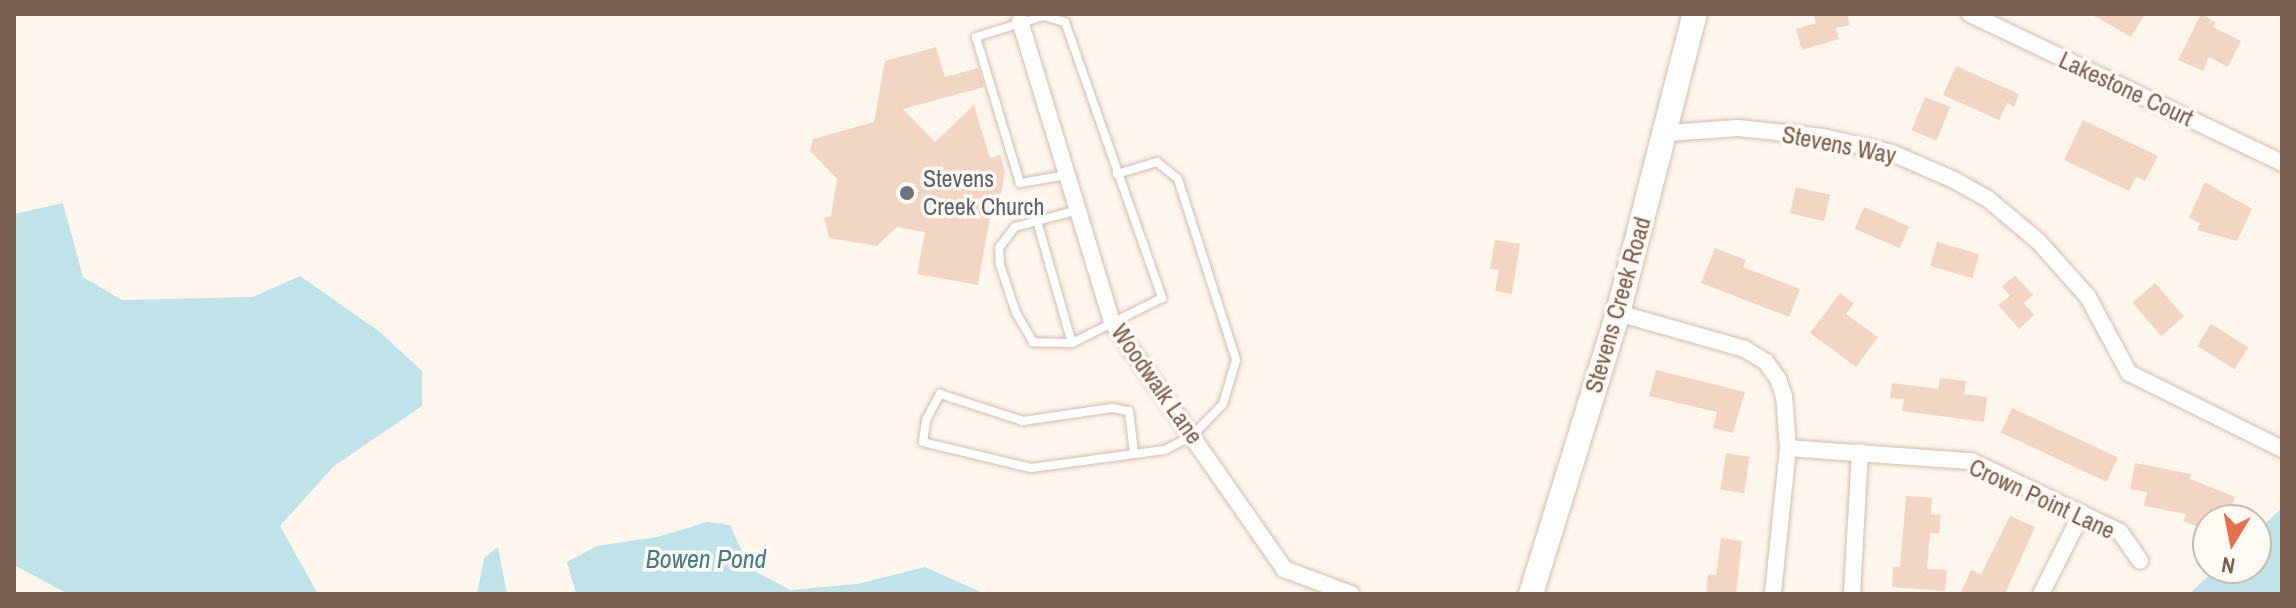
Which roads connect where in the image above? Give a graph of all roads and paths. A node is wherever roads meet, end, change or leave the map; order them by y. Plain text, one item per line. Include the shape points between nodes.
1 (1695, 14) edge
2 (1970, 14) edge
3 (1020, 21) junction
4 (1668, 133) junction
5 (2282, 163) edge
6 (1117, 174) junction
7 (1067, 175) junction
8 (1078, 210) junction
9 (1037, 221) junction
10 (1618, 313) junction
11 (1112, 322) junction
12 (1072, 343) junction
13 (1192, 436) junction
14 (1788, 448) junction
15 (2282, 449) edge
16 (1860, 452) junction
17 (1134, 453) junction
18 (2082, 513) junction
19 (2140, 561) dead end
20 (1351, 594) edge
21 (1531, 594) edge
22 (1773, 594) edge
23 (1852, 594) edge
24 (2041, 594) edge

1 - 4 street, Stevens Creek Road
2 - 5 street, Lakestone Court
3 - 6 lane via 1044,16 1065,22
3 - 7 street, Woodwalk Lane
3 - 7 lane via 976,37 1020,183
4 - 10 street, Stevens Creek Road
4 - 15 street, Stevens Way via 1738,128 1823,137 1892,153 1954,180 1988,199 2039,242 2088,297 2129,373
6 - 11 lane via 1162,298
6 - 13 lane via 1157,162 1178,179 1236,360 1223,404
7 - 8 street, Woodwalk Lane
8 - 9 lane
8 - 11 street, Woodwalk Lane
9 - 12 lane
9 - 12 lane via 1015,227 999,248 1000,265 1016,313 1033,342
10 - 14 street via 1745,349 1766,362 1784,396
10 - 21 street, Stevens Creek Road
11 - 12 lane
11 - 13 street, Woodwalk Lane
13 - 17 lane via 1164,450
13 - 20 street, Woodwalk Lane via 1284,569
14 - 16 street, Crown Point Lane
14 - 22 street
16 - 18 street, Crown Point Lane via 1971,461
16 - 23 street
17 - 17 lane via 1129,411 1112,408 1023,421 940,394 926,420 923,442 1031,468
18 - 19 street, Crown Point Lane via 2120,532
18 - 24 street

